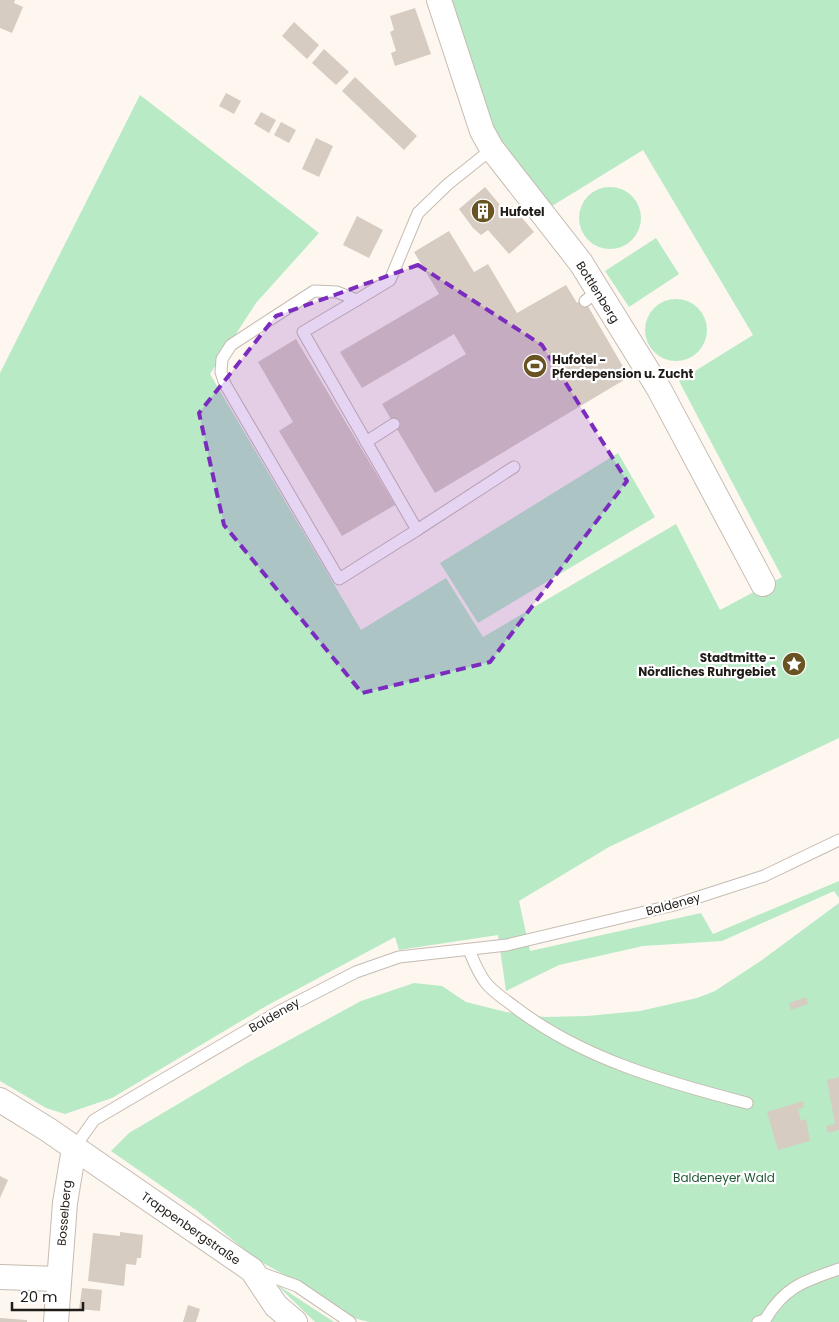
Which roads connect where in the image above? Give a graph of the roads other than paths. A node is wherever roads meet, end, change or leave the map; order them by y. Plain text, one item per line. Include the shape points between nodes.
1 (439, 0) edge
2 (492, 149) junction
3 (357, 300) junction
4 (394, 424) dead end
5 (366, 442) junction
6 (514, 467) dead end
7 (417, 530) junction
8 (763, 584) dead end
9 (839, 840) edge
10 (469, 950) junction
11 (0, 1100) edge
12 (747, 1103) dead end
13 (74, 1148) junction
14 (839, 1269) edge
15 (252, 1270) junction
16 (0, 1277) edge
17 (58, 1279) junction
18 (56, 1322) edge
19 (295, 1322) edge
20 (350, 1322) edge
21 (758, 1322) edge

1 - 2 street, Bottlenberg via 482,131
2 - 3 lane via 418,213 390,280
2 - 8 street, Bottlenberg via 581,262 592,296 659,389
3 - 5 lane via 302,332
3 - 7 lane via 337,292 314,290 231,345 222,359 221,372 339,579
4 - 5 lane
5 - 7 lane
6 - 7 lane
9 - 10 lane, Baldeney via 764,876 674,905 507,945
10 - 12 lane via 487,985 531,1020 569,1042 636,1070
10 - 13 lane, Baldeney via 399,957 356,972 278,1012 94,1120
11 - 13 street, Trappenbergstraße
13 - 15 street, Trappenbergstraße
13 - 17 street, Bosselberg via 68,1169
14 - 21 lane via 796,1286 775,1303 765,1320
15 - 19 street, Trappenbergstraße via 276,1306
15 - 20 lane via 297,1286
16 - 17 street
17 - 18 street, Bosselberg

